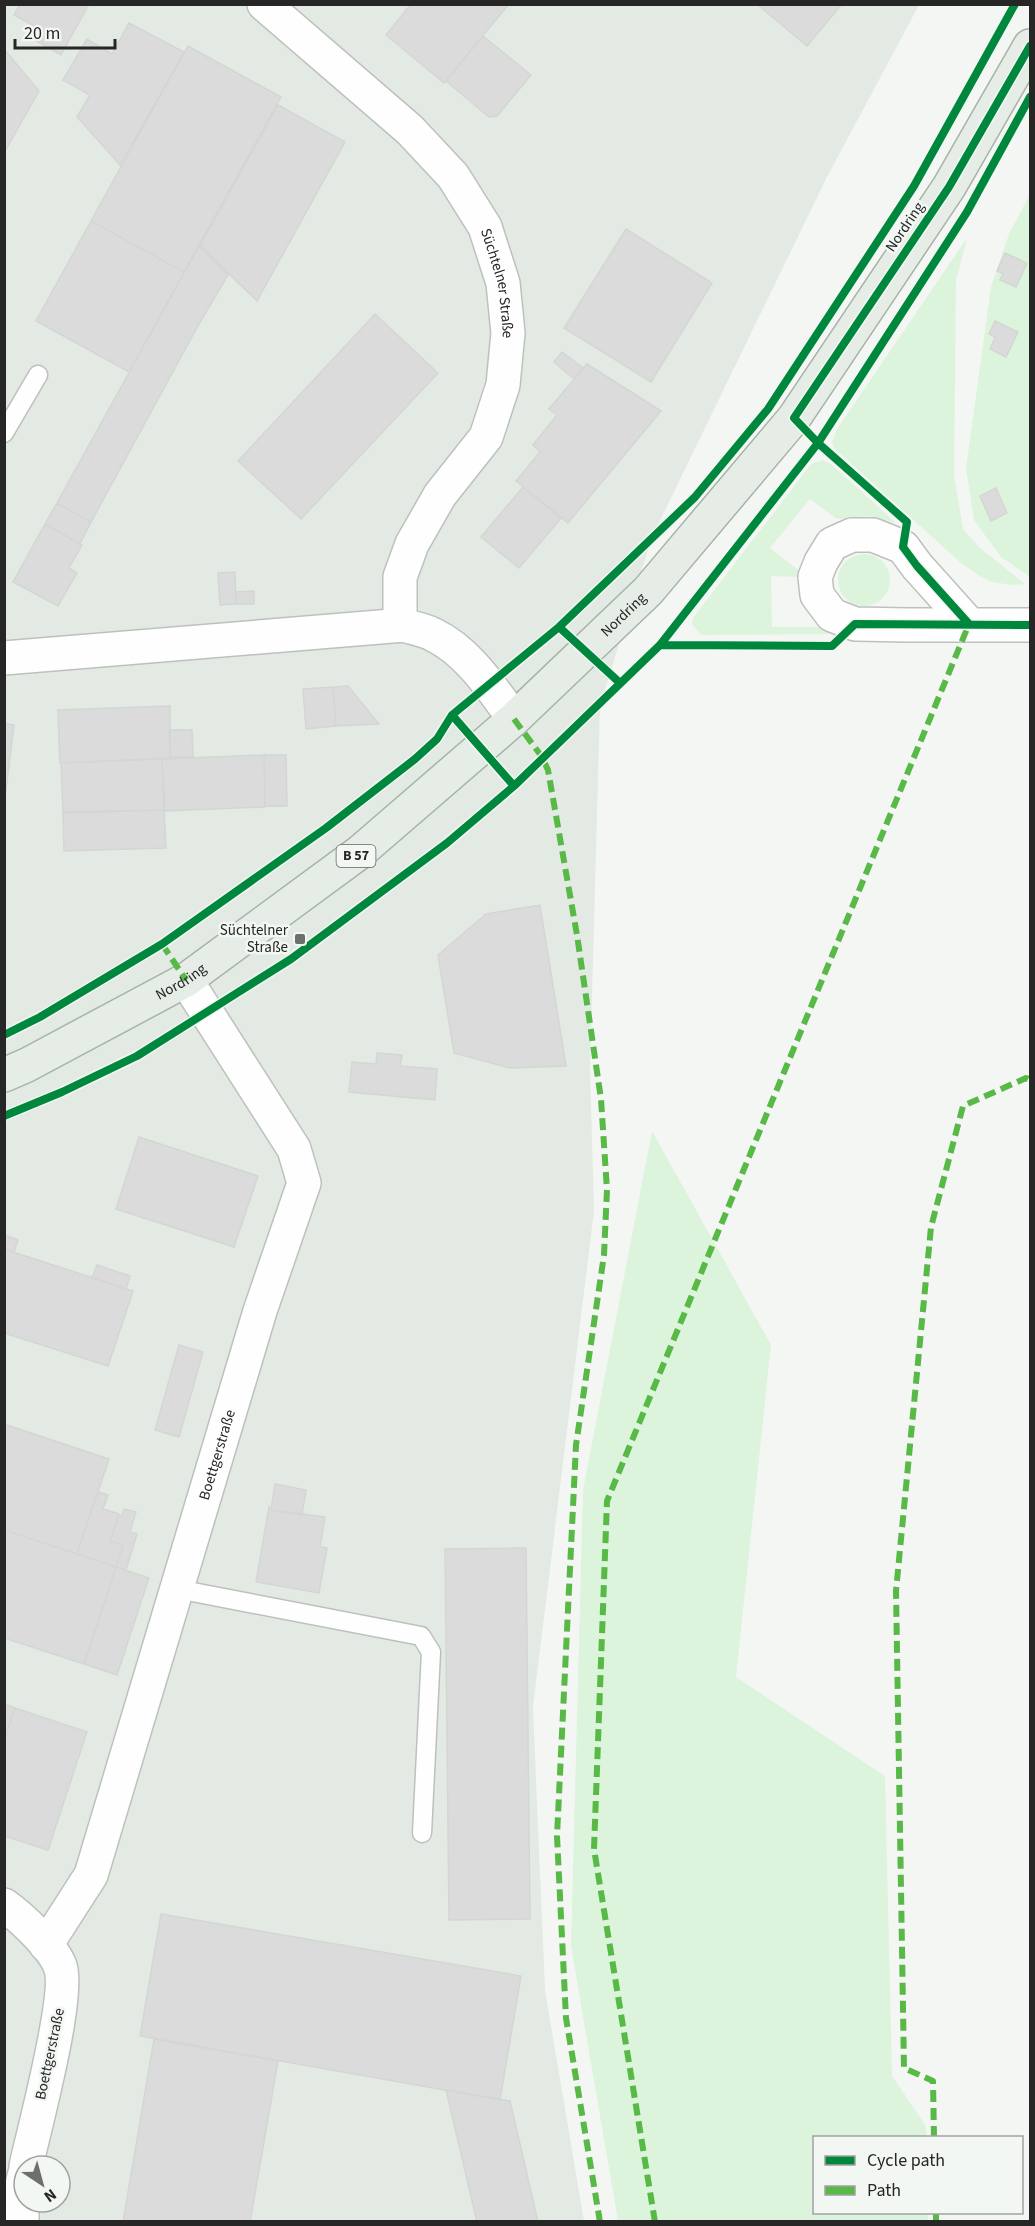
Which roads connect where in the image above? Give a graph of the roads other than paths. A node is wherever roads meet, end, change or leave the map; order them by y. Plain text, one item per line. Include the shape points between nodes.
1 (264, 4) edge
2 (1030, 46) edge
3 (38, 375) dead end
4 (4, 433) edge
5 (969, 624) dead end
6 (1030, 625) edge
7 (400, 626) junction
8 (4, 658) edge
9 (514, 719) junction
10 (186, 980) junction
11 (4, 1075) edge
12 (177, 1589) junction
13 (422, 1833) dead end
14 (4, 1905) edge
15 (46, 1945) junction
16 (29, 2154) edge

1 - 7 street, Süchtelner Straße via 410,130 453,176 485,227 503,283 508,333 503,385 486,437 440,495 412,544 400,577
2 - 9 main road, Nordring / B 57 via 949,187 794,418 648,591
3 - 4 lane
5 - 6 street
7 - 8 street
7 - 9 street via 432,634 457,650
9 - 10 main road, Nordring / B 57 via 360,852
10 - 11 main road, Nordring / B 57
10 - 12 street, Boettgerstraße via 294,1149 304,1183 260,1311
12 - 13 lane via 422,1636 431,1652
12 - 15 street, Boettgerstraße via 91,1875
14 - 15 street, Boettgerstraße
15 - 16 street, Boettgerstraße via 61,1967 61,2005

